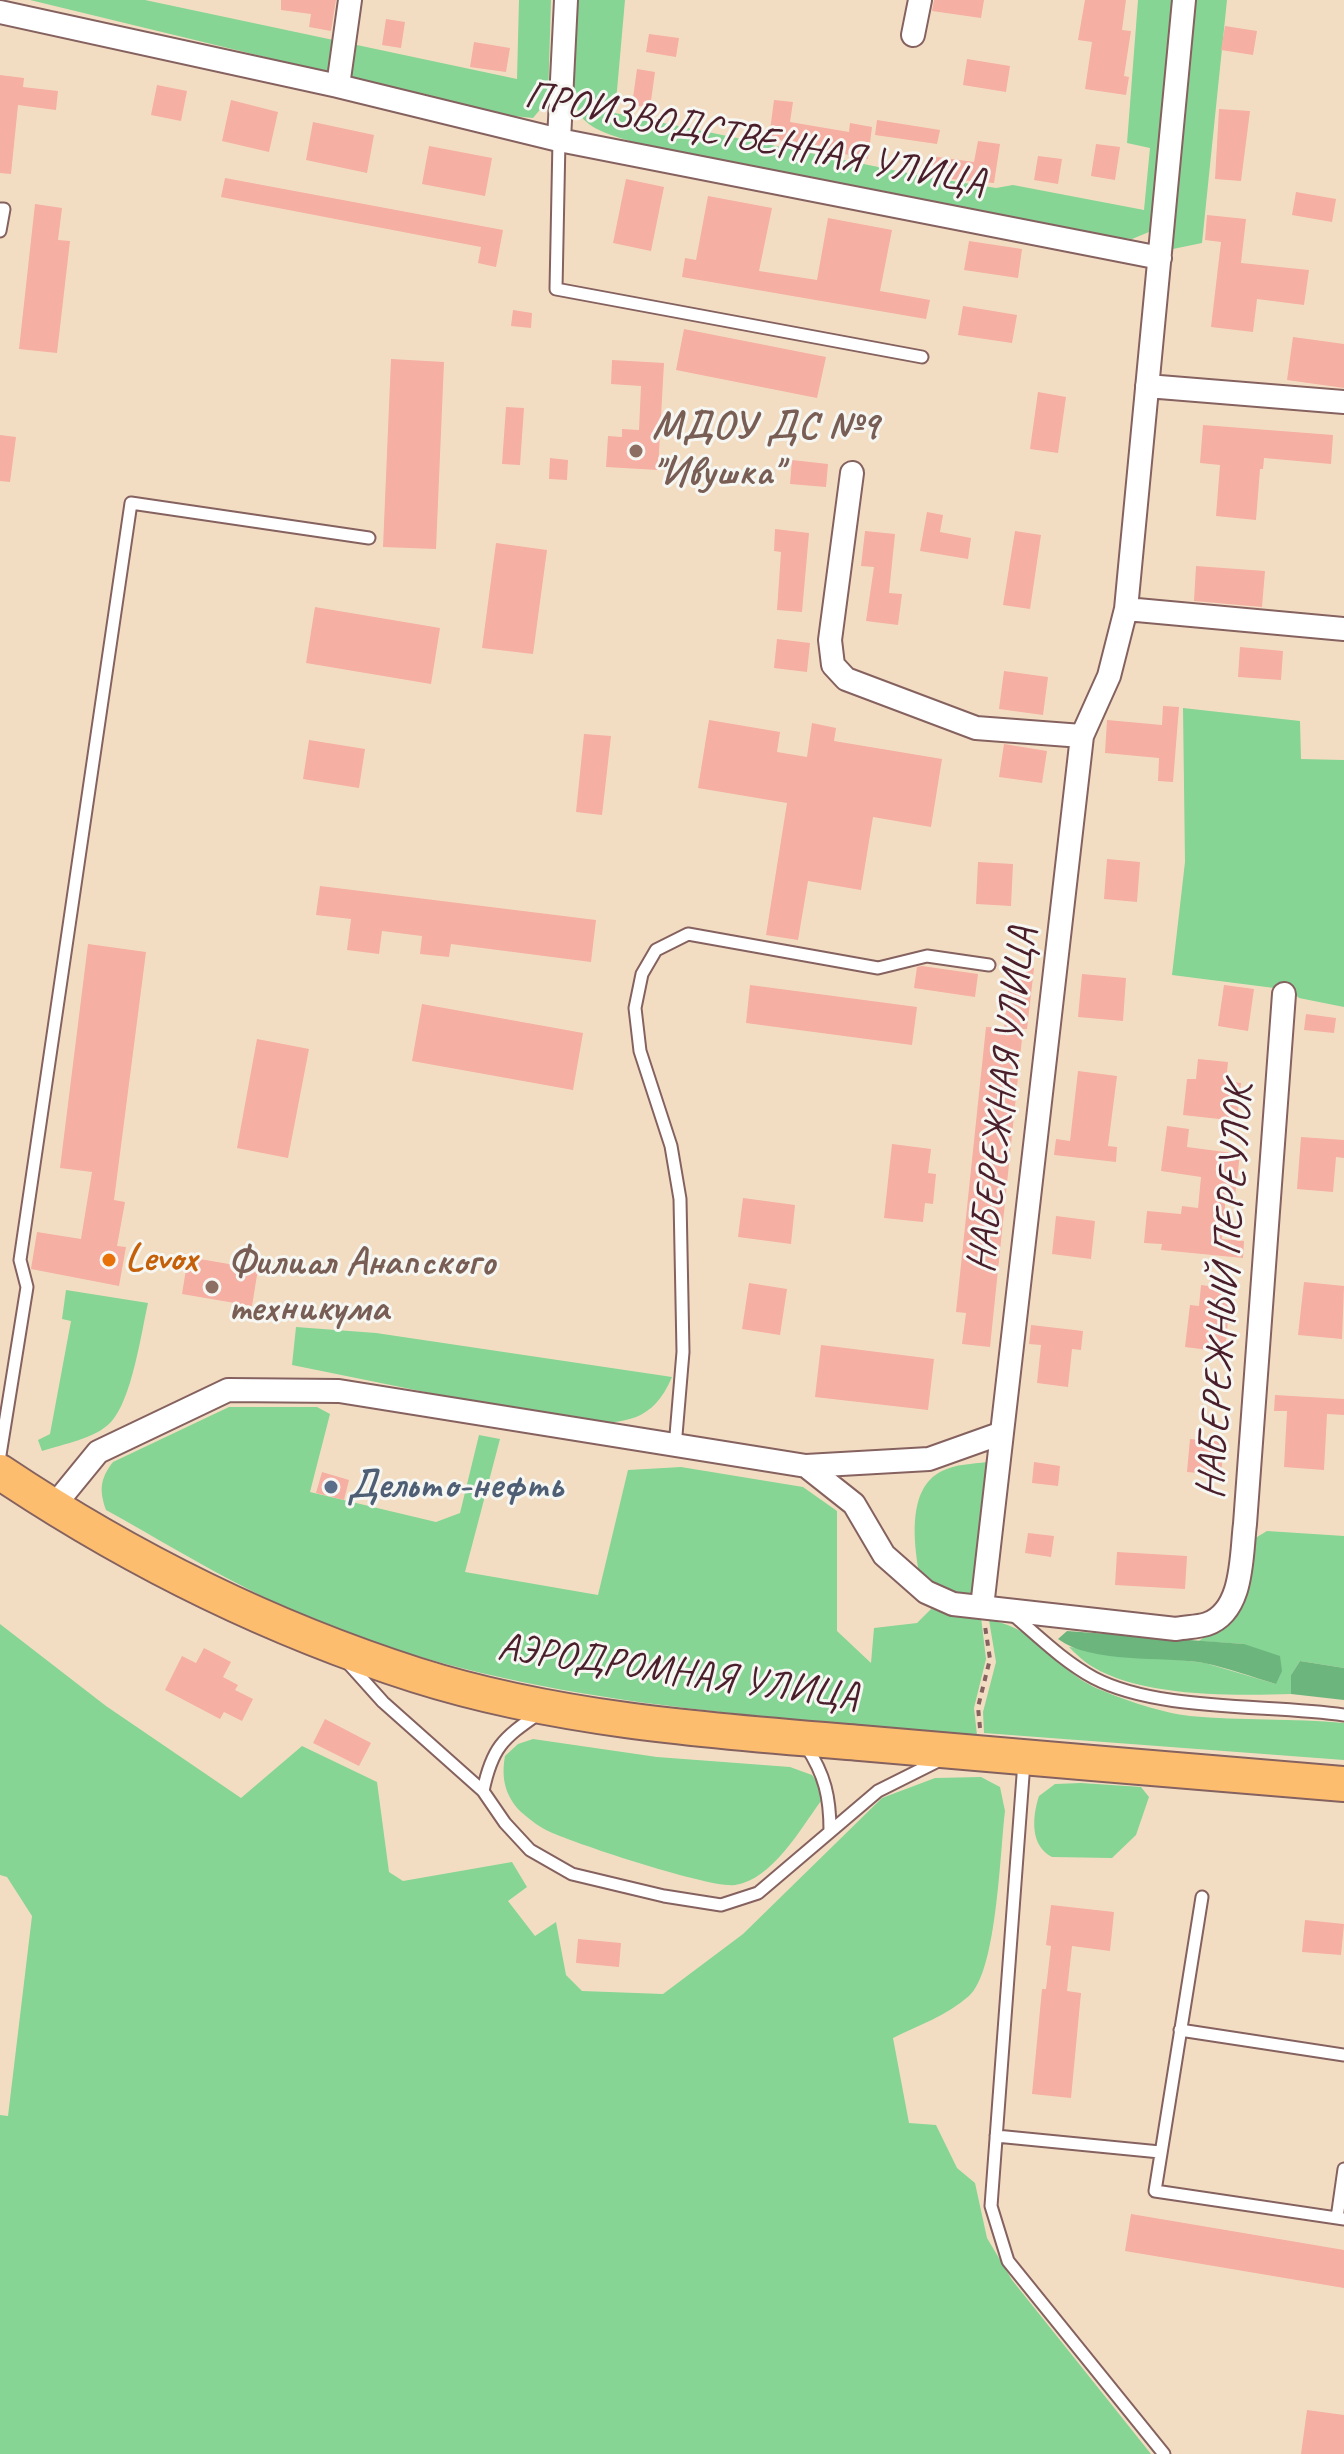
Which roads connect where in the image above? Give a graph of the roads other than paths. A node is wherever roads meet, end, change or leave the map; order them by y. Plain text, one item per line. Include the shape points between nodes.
1 (350, 0) edge
2 (566, 0) edge
3 (920, 0) edge
4 (1184, 0) edge
5 (0, 12) edge
6 (913, 35) dead end
7 (338, 86) junction
8 (559, 140) junction
9 (0, 209) edge
10 (0, 231) edge
11 (1160, 258) junction
12 (922, 357) dead end
13 (1147, 386) junction
14 (1344, 402) edge
15 (852, 473) dead end
16 (369, 538) dead end
17 (1126, 609) junction
18 (1344, 629) edge
19 (1082, 736) junction
20 (989, 965) dead end
21 (1284, 994) dead end
22 (1002, 1433) junction
23 (675, 1448) junction
24 (0, 1455) edge
25 (806, 1466) junction
26 (0, 1472) edge
27 (53, 1507) junction
28 (982, 1607) junction
29 (1008, 1611) junction
30 (334, 1647) junction
31 (548, 1707) junction
32 (1344, 1715) edge
33 (800, 1738) junction
34 (970, 1753) junction
35 (1025, 1758) junction
36 (1344, 1784) edge
37 (483, 1791) junction
38 (830, 1831) junction
39 (1202, 1897) dead end
40 (1180, 2030) junction
41 (1344, 2055) edge
42 (996, 2136) junction
43 (1160, 2152) junction
44 (1344, 2169) edge
45 (1341, 2218) edge
46 (1164, 2454) edge

1 - 7 street
2 - 8 street
3 - 6 street
4 - 11 street, НАБЕРЕЖНАЯ УЛИЦА
5 - 7 street, ПРОИЗВОДСТВЕННАЯ УЛИЦА
7 - 8 street, ПРОИЗВОДСТВЕННАЯ УЛИЦА
8 - 11 street, ПРОИЗВОДСТВЕННАЯ УЛИЦА
8 - 12 lane via 556,289
9 - 10 lane
11 - 13 street, НАБЕРЕЖНАЯ УЛИЦА
13 - 14 street
13 - 17 street, НАБЕРЕЖНАЯ УЛИЦА
15 - 19 street via 830,640 833,665 846,679 976,728
16 - 24 lane via 131,503 20,1260 27,1287
17 - 18 street
17 - 19 street, НАБЕРЕЖНАЯ УЛИЦА via 1109,676
19 - 22 street, НАБЕРЕЖНАЯ УЛИЦА
20 - 23 lane via 927,956 878,968 688,934 656,950 642,974 635,1008 640,1051 671,1146 680,1199 683,1352
21 - 29 street, НАБЕРЕЖНЫЙ ПЕРЕУЛОК via 1236,1592 1226,1610 1209,1623 1176,1629
22 - 25 street via 929,1459
22 - 28 street, НАБЕРЕЖНАЯ УЛИЦА
23 - 25 street
23 - 27 street via 339,1391 228,1390 98,1452
25 - 28 street via 854,1504 884,1555 926,1592 953,1604
26 - 27 main road, АЭРОДРОМНАЯ УЛИЦА
27 - 30 main road, АЭРОДРОМНАЯ УЛИЦА via 143,1561 243,1611
28 - 29 street
29 - 32 lane via 1098,1680 1199,1704
30 - 31 main road, АЭРОДРОМНАЯ УЛИЦА via 419,1676
30 - 37 lane via 383,1702
31 - 33 main road, АЭРОДРОМНАЯ УЛИЦА
31 - 37 lane via 490,1757
33 - 34 main road, АЭРОДРОМНАЯ УЛИЦА
33 - 38 lane via 822,1770 830,1797
34 - 35 main road, АЭРОДРОМНАЯ УЛИЦА
34 - 38 lane via 878,1791
35 - 36 main road, АЭРОДРОМНАЯ УЛИЦА
35 - 42 lane
37 - 38 lane via 530,1850 572,1874 721,1905 758,1893
39 - 40 lane
40 - 41 lane
40 - 43 lane
42 - 43 lane
42 - 46 lane via 991,2206 1008,2261
43 - 45 lane via 1155,2191
44 - 45 lane

